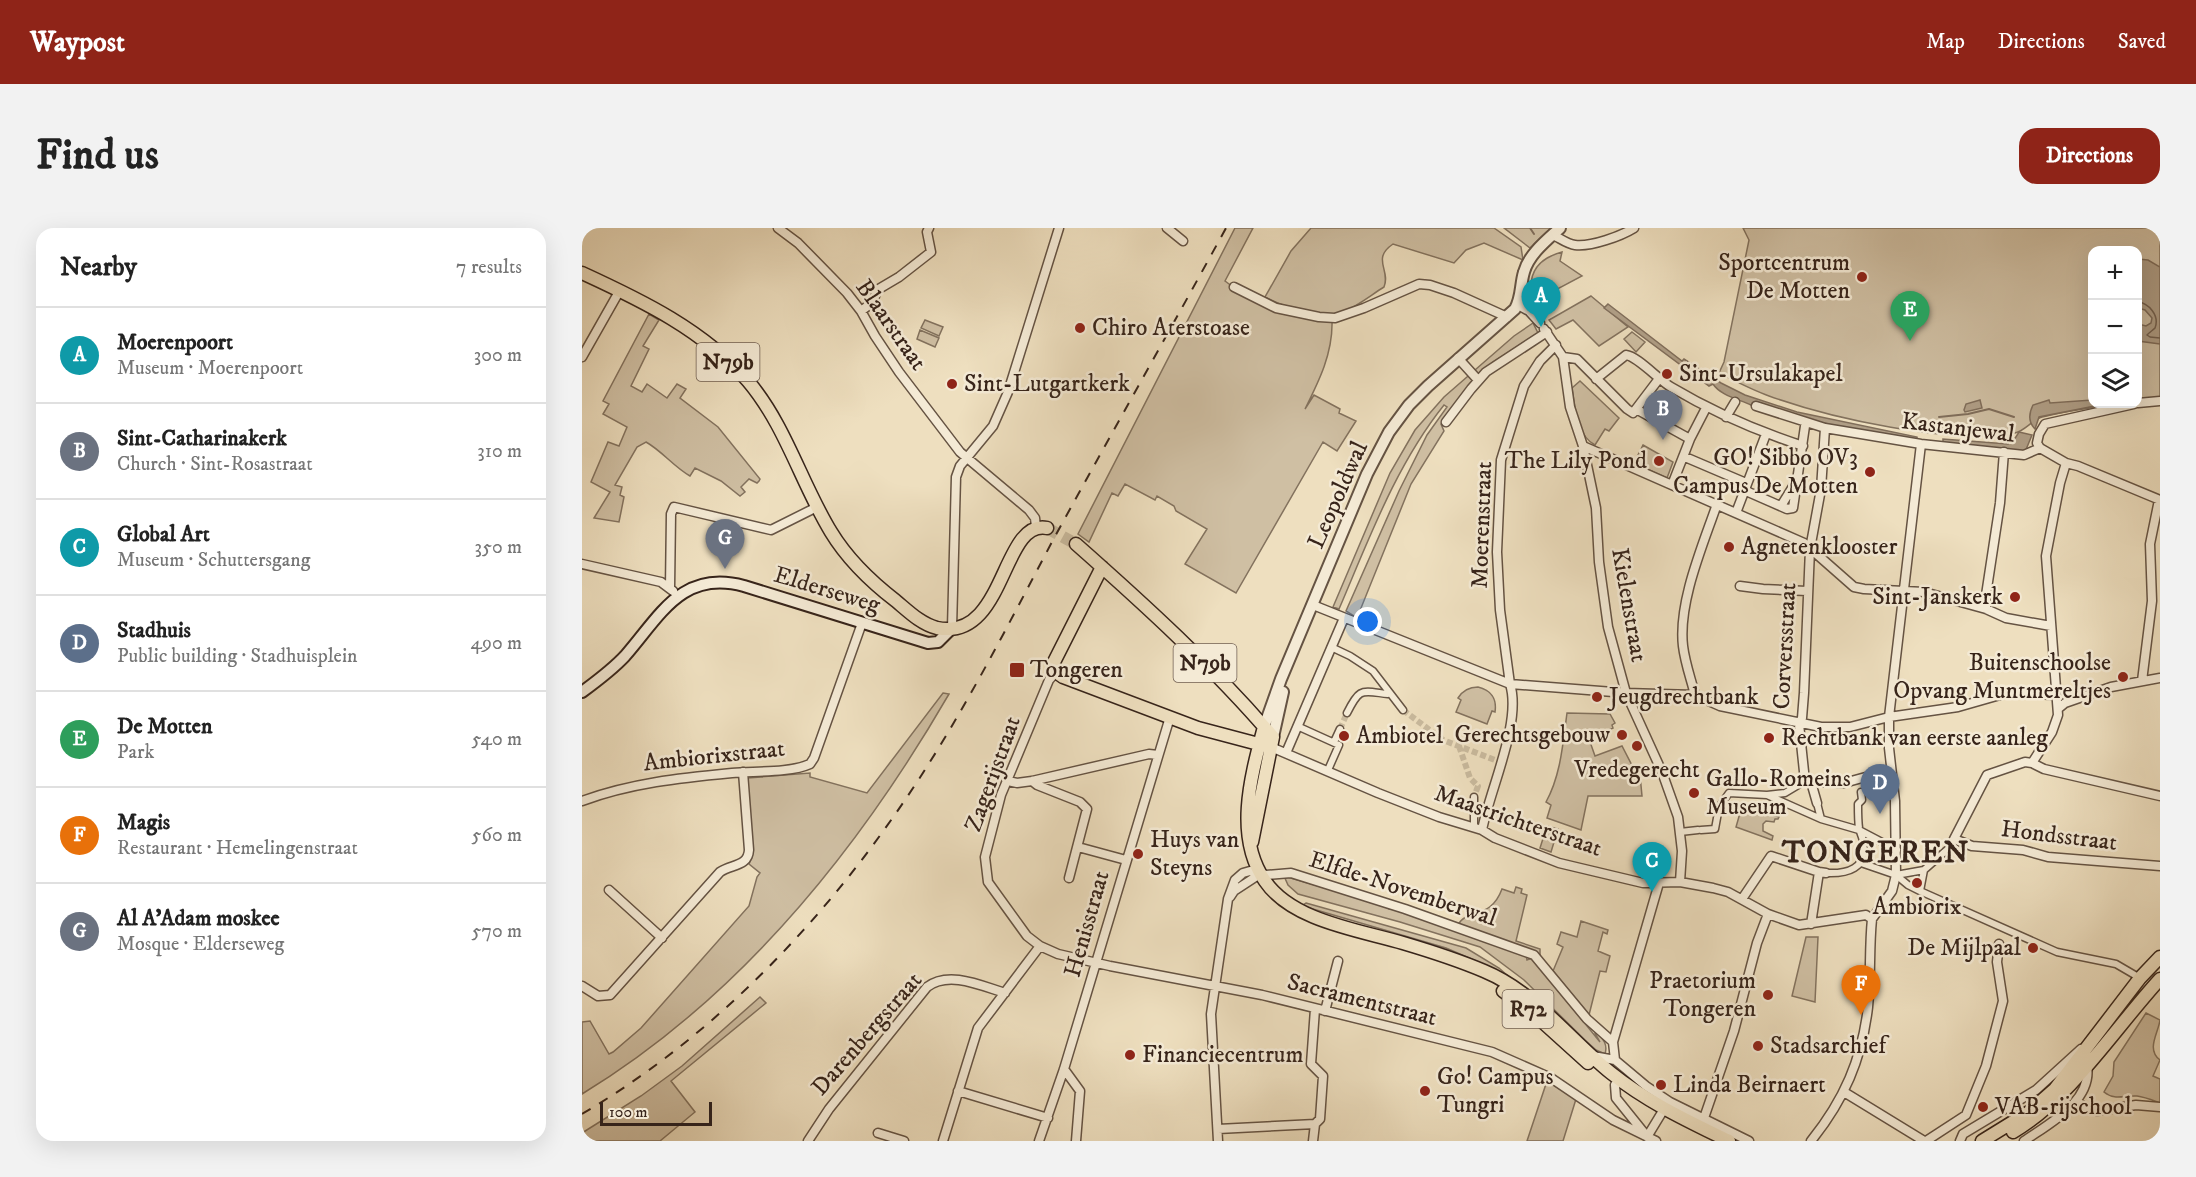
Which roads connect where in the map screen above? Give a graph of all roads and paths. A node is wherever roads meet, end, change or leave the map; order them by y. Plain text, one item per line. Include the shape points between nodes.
1 (778, 228) edge
2 (930, 228) edge
3 (1059, 228) edge
4 (1167, 228) edge
5 (1634, 228) edge
6 (1557, 231) edge
7 (1183, 241) dead end
8 (582, 273) edge
9 (1234, 287) dead end
10 (620, 290) junction
11 (1518, 305) junction
12 (861, 311) junction
13 (1507, 317) junction
14 (1543, 328) junction
15 (1556, 345) junction
16 (582, 357) edge
17 (1563, 357) junction
18 (1458, 358) junction
19 (1596, 379) junction
20 (1478, 380) junction
21 (1658, 380) junction
22 (2160, 401) edge
23 (1735, 402) dead end
24 (2142, 402) edge
25 (1756, 406) dead end
26 (1706, 408) junction
27 (2115, 408) edge
28 (1636, 409) junction
29 (1726, 417) junction
30 (1446, 422) dead end
31 (1805, 426) dead end
32 (1825, 428) junction
33 (1766, 434) junction
34 (1690, 439) junction
35 (1921, 444) junction
36 (1583, 446) junction
37 (1803, 446) junction
38 (2040, 448) junction
39 (2004, 452) junction
40 (1685, 456) junction
41 (967, 457) junction
42 (2066, 463) junction
43 (1672, 485) junction
44 (1746, 487) junction
45 (2159, 500) edge
46 (1717, 504) junction
47 (818, 507) junction
48 (1736, 513) junction
49 (1042, 528) joint
50 (2160, 543) edge
51 (1076, 544) tunnel mouth
52 (2150, 544) junction
53 (1810, 549) junction
54 (582, 564) edge
55 (1102, 567) junction
56 (1740, 586) dead end
57 (1904, 590) junction
58 (1807, 591) junction
59 (673, 592) junction
60 (1313, 605) junction
61 (1986, 609) junction
62 (1344, 618) junction
63 (862, 623) junction
64 (2051, 626) junction
65 (952, 628) junction
66 (1331, 647) junction
67 (1287, 668) junction
68 (1056, 672) junction
69 (2160, 678) edge
70 (2142, 681) junction
71 (1510, 684) junction
72 (582, 692) edge
73 (1389, 693) junction
74 (1626, 693) junction
75 (1695, 695) junction
76 (2056, 695) junction
77 (1271, 706) junction
78 (2059, 708) junction
79 (1403, 710) tunnel mouth
80 (1253, 713) junction
81 (1347, 713) tunnel mouth
82 (1170, 717) junction
83 (1889, 717) junction
84 (1799, 724) junction
85 (1297, 726) junction
86 (1340, 729) tunnel mouth
87 (1232, 738) junction
88 (1267, 739) junction
89 (1334, 742) junction
90 (1286, 753) junction
91 (1158, 755) junction
92 (2032, 763) junction
93 (1328, 770) junction
94 (1891, 770) junction
95 (743, 772) junction
96 (1251, 780) junction
97 (1008, 781) junction
98 (1032, 781) junction
99 (1808, 782) junction
100 (1861, 792) dead end
101 (1767, 795) junction
102 (2160, 796) edge
103 (582, 801) edge
104 (1817, 803) joint
105 (1487, 806) junction
106 (1821, 819) junction
107 (1478, 829) junction
108 (1859, 830) junction
109 (1680, 832) junction
110 (1954, 839) junction
111 (1078, 847) junction
112 (1251, 849) junction
113 (1897, 850) junction
114 (1126, 860) junction
115 (1861, 863) junction
116 (2160, 866) edge
117 (1924, 870) junction
118 (1823, 873) junction
119 (1260, 874) junction
120 (1896, 875) junction
121 (1069, 878) dead end
122 (1680, 882) junction
123 (1659, 883) junction
124 (609, 890) dead end
125 (1920, 891) junction
126 (1742, 899) junction
127 (1768, 914) junction
128 (1872, 919) junction
129 (1811, 924) junction
130 (2005, 929) junction
131 (662, 938) junction
132 (1999, 945) joint
133 (1040, 946) junction
134 (2160, 957) edge
135 (1338, 961) dead end
136 (1096, 963) junction
137 (1465, 965) junction
138 (2140, 978) junction
139 (2158, 984) edge
140 (582, 986) edge
141 (1216, 986) junction
142 (1005, 993) junction
143 (1315, 1009) junction
144 (1325, 1011) junction
145 (1613, 1042) junction
146 (2087, 1048) junction
147 (1593, 1056) junction
148 (1615, 1060) junction
149 (2087, 1065) junction
150 (1065, 1070) junction
151 (1615, 1085) junction
152 (958, 1091) junction
153 (1844, 1092) junction
154 (2077, 1101) junction
155 (2160, 1107) edge
156 (1663, 1112) junction
157 (1048, 1118) junction
158 (1704, 1118) junction
159 (1315, 1124) junction
160 (1218, 1129) junction
161 (878, 1132) dead end
162 (1647, 1137) junction
163 (808, 1141) edge
164 (904, 1141) edge
165 (943, 1141) edge
166 (1039, 1141) edge
167 (1076, 1141) edge
168 (1218, 1141) edge
169 (1313, 1141) edge
170 (1656, 1141) edge
171 (1711, 1141) edge
172 (1729, 1141) edge
173 (1749, 1141) edge
174 (1811, 1141) edge
175 (1925, 1141) edge
176 (1960, 1141) edge
177 (1982, 1141) edge
178 (1997, 1141) edge
179 (2024, 1141) edge

1 - 12 street, Blaarstraat via 830,274
2 - 12 street via 927,232 931,252 877,290 873,302
3 - 41 street via 1008,392 993,426
4 - 7 street
5 - 6 street via 1625,234 1576,245
6 - 11 street via 1527,263
8 - 10 main road, N79b
9 - 13 street via 1276,308 1335,318 1419,284 1430,285
10 - 16 street
10 - 47 main road, N79b via 688,329 746,379 778,424
11 - 13 street, Leopoldwal
11 - 14 street, Kielenstraat via 1529,311
12 - 41 street, Blaarstraat via 910,386
13 - 18 street, Leopoldwal
14 - 15 street, Kielenstraat
14 - 20 street
15 - 17 street, Kielenstraat
15 - 71 street, Moerenstraat via 1524,386 1501,460 1497,552
17 - 19 street via 1577,359
17 - 36 street, Kielenstraat via 1570,407
18 - 20 street
18 - 60 street, Leopoldwal via 1414,400 1385,439
19 - 21 street via 1626,355 1633,356
19 - 28 street via 1627,409 1633,413
20 - 30 street
21 - 26 street
21 - 28 street
22 - 24 street, Kastanjewal
23 - 29 street
25 - 32 street, Kastanjewal
26 - 29 street
26 - 34 street
27 - 38 street, Kastanjewal via 2046,424 2039,434
28 - 34 street
29 - 33 street
31 - 37 street
32 - 35 street, Kastanjewal
32 - 53 street, Corversstraat via 1821,489
33 - 37 street
33 - 44 street
34 - 40 street
35 - 39 street, Kastanjewal
35 - 57 street
36 - 43 street
36 - 74 street, Kielenstraat via 1596,508 1608,627
37 - 44 street via 1793,508 1787,509
38 - 39 street, Kastanjewal via 2024,455
38 - 42 street
39 - 61 street
40 - 43 street
40 - 44 street
41 - 49 street, Blaarstraat via 1029,510
41 - 65 street via 956,477
42 - 45 street
42 - 64 street via 2046,556
43 - 46 street
44 - 48 street
45 - 52 street
46 - 48 street
46 - 75 street via 1694,569 1683,628 1683,646
47 - 59 street via 771,530 674,507
47 - 65 main road, N79b via 844,552 876,585 924,622 941,629
48 - 53 street
49 - 65 main road via 1030,531 1018,547 981,614 966,625
50 - 52 street
51 - 55 main road, N79b
52 - 70 street via 2152,602
53 - 57 street via 1854,586
53 - 58 street, Corversstraat
54 - 59 street via 661,582
55 - 68 main road via 1053,664
55 - 80 main road, N79b via 1147,606
56 - 58 street
57 - 61 street
57 - 83 street
58 - 84 street, Corversstraat via 1804,693
59 - 63 street, Elderseweg via 725,582
59 - 72 street, Elderseweg via 623,657
60 - 62 street
60 - 67 street, Leopoldwal
61 - 64 street via 2006,618
62 - 66 street
62 - 71 street
63 - 65 street, Elderseweg via 933,644
63 - 95 street, Ambiorixstraat via 812,761 798,767
64 - 76 street
66 - 73 street via 1373,671
66 - 85 street
67 - 77 street, Leopoldwal
67 - 88 street, Leopoldwal
68 - 82 main road
68 - 97 street, Zagerijstraat via 1049,680
69 - 70 street
70 - 78 street via 2102,690
71 - 74 street
71 - 105 street, Moerenstraat via 1513,694 1507,742
73 - 79 street
73 - 81 street via 1361,692
74 - 75 street
74 - 109 street, Kielenstraat via 1673,800
75 - 84 street via 1720,706
76 - 78 street
76 - 83 street via 2007,693 1958,707
77 - 80 street via 1260,714
77 - 88 street, Leopoldwal
78 - 92 street via 2052,732
80 - 88 main road, N79b
82 - 87 main road
82 - 91 street, Henisstraat
83 - 84 street via 1839,728
83 - 94 street
84 - 99 street, Corversstraat
85 - 89 street
85 - 90 street
86 - 89 street
87 - 88 main road
87 - 96 main road via 1250,754
88 - 90 street, Maastrichterstraat
88 - 96 main road, R72
88 - 112 main road
89 - 93 street via 1339,744
90 - 93 street, Maastrichterstraat
91 - 98 street
91 - 114 street, Henisstraat
92 - 102 street via 2044,770
92 - 110 street via 1987,775
93 - 107 street, Maastrichterstraat
94 - 99 street via 1844,783
94 - 113 street
95 - 103 street, Ambiorixstraat via 635,784
95 - 131 street via 747,859 720,872
96 - 112 main road, R72 via 1247,827
97 - 98 street
97 - 133 street, Zagerijstraat via 987,846 986,872 988,882 1017,925
98 - 111 street via 1080,802 1087,809
99 - 101 street via 1785,793
99 - 104 street, Corversstraat
100 - 108 street
101 - 106 street
101 - 109 street via 1729,793 1719,807 1715,829
104 - 106 street
105 - 107 street, Moerenstraat
105 - 107 street via 1475,799
106 - 108 street
107 - 123 street, Maastrichterstraat via 1559,863 1633,881
108 - 113 street
108 - 115 street via 1864,846
109 - 122 street, Kielenstraat
110 - 116 street, Hondsstraat via 1972,846 2023,850 2048,857
110 - 117 street
111 - 114 street
111 - 121 street
112 - 119 main road, R72
113 - 120 street
114 - 136 street, Henisstraat
115 - 118 street via 1854,870
115 - 120 street
117 - 120 street
117 - 125 street
118 - 126 street via 1771,856
118 - 129 street
119 - 137 main road, Elfde-Novemberwal / R72 via 1281,899 1313,917
119 - 141 street via 1250,871 1235,880 1228,899
119 - 145 street, Elfde-Novemberwal via 1291,873 1534,955 1587,1019
120 - 125 street
120 - 128 street via 1892,891
122 - 123 street, Maastrichterstraat
122 - 126 street, Maastrichterstraat via 1721,890
123 - 145 street
124 - 131 street
125 - 130 street
126 - 127 street, Maastrichterstraat
127 - 129 street, Maastrichterstraat via 1799,925
127 - 158 street
128 - 129 street, Maastrichterstraat via 1866,915
128 - 153 street via 1868,1009 1856,1063
130 - 132 street
130 - 138 street via 2057,952 2116,964
131 - 140 street via 610,995 598,996
132 - 175 street via 2001,1012 1986,1066 1966,1115
133 - 136 street, Sacramentstraat
133 - 142 street
134 - 138 main road
135 - 144 street
136 - 141 street, Sacramentstraat
136 - 150 street, Henisstraat
137 - 147 main road, Elfde-Novemberwal / R72 via 1486,971 1532,1001
137 - 151 main road, Elfde-Novemberwal / R72 via 1536,1016
138 - 139 main road
138 - 146 main road
139 - 149 main road
141 - 143 street, Sacramentstraat
141 - 160 street via 1211,1014
142 - 152 street via 978,1028
142 - 163 street, Darenbergstraat via 958,980 936,980 828,1109
143 - 144 street, Sacramentstraat
143 - 159 street via 1311,1064 1323,1076 1320,1119
144 - 162 street, Sacramentstraat via 1492,1052 1551,1078 1613,1120
145 - 148 street
146 - 176 street via 2079,1049 2036,1090 1963,1134
146 - 177 main road via 2045,1099
147 - 148 street
147 - 156 main road, R72
148 - 158 street via 1670,1102
149 - 154 street via 2085,1086
149 - 178 main road via 2053,1103
150 - 157 street, Henisstraat
150 - 167 street via 1080,1091
151 - 156 main road, R72
151 - 162 street via 1616,1098
152 - 157 street
152 - 165 street
153 - 174 street
153 - 175 street
154 - 155 street via 2097,1111 2136,1105
154 - 179 street
156 - 162 street
156 - 171 main road, R72
156 - 172 main road, R72
157 - 166 street, Henisstraat
158 - 173 street
159 - 160 street
159 - 169 street
160 - 168 street
161 - 164 street
162 - 170 street, Sacramentstraat

